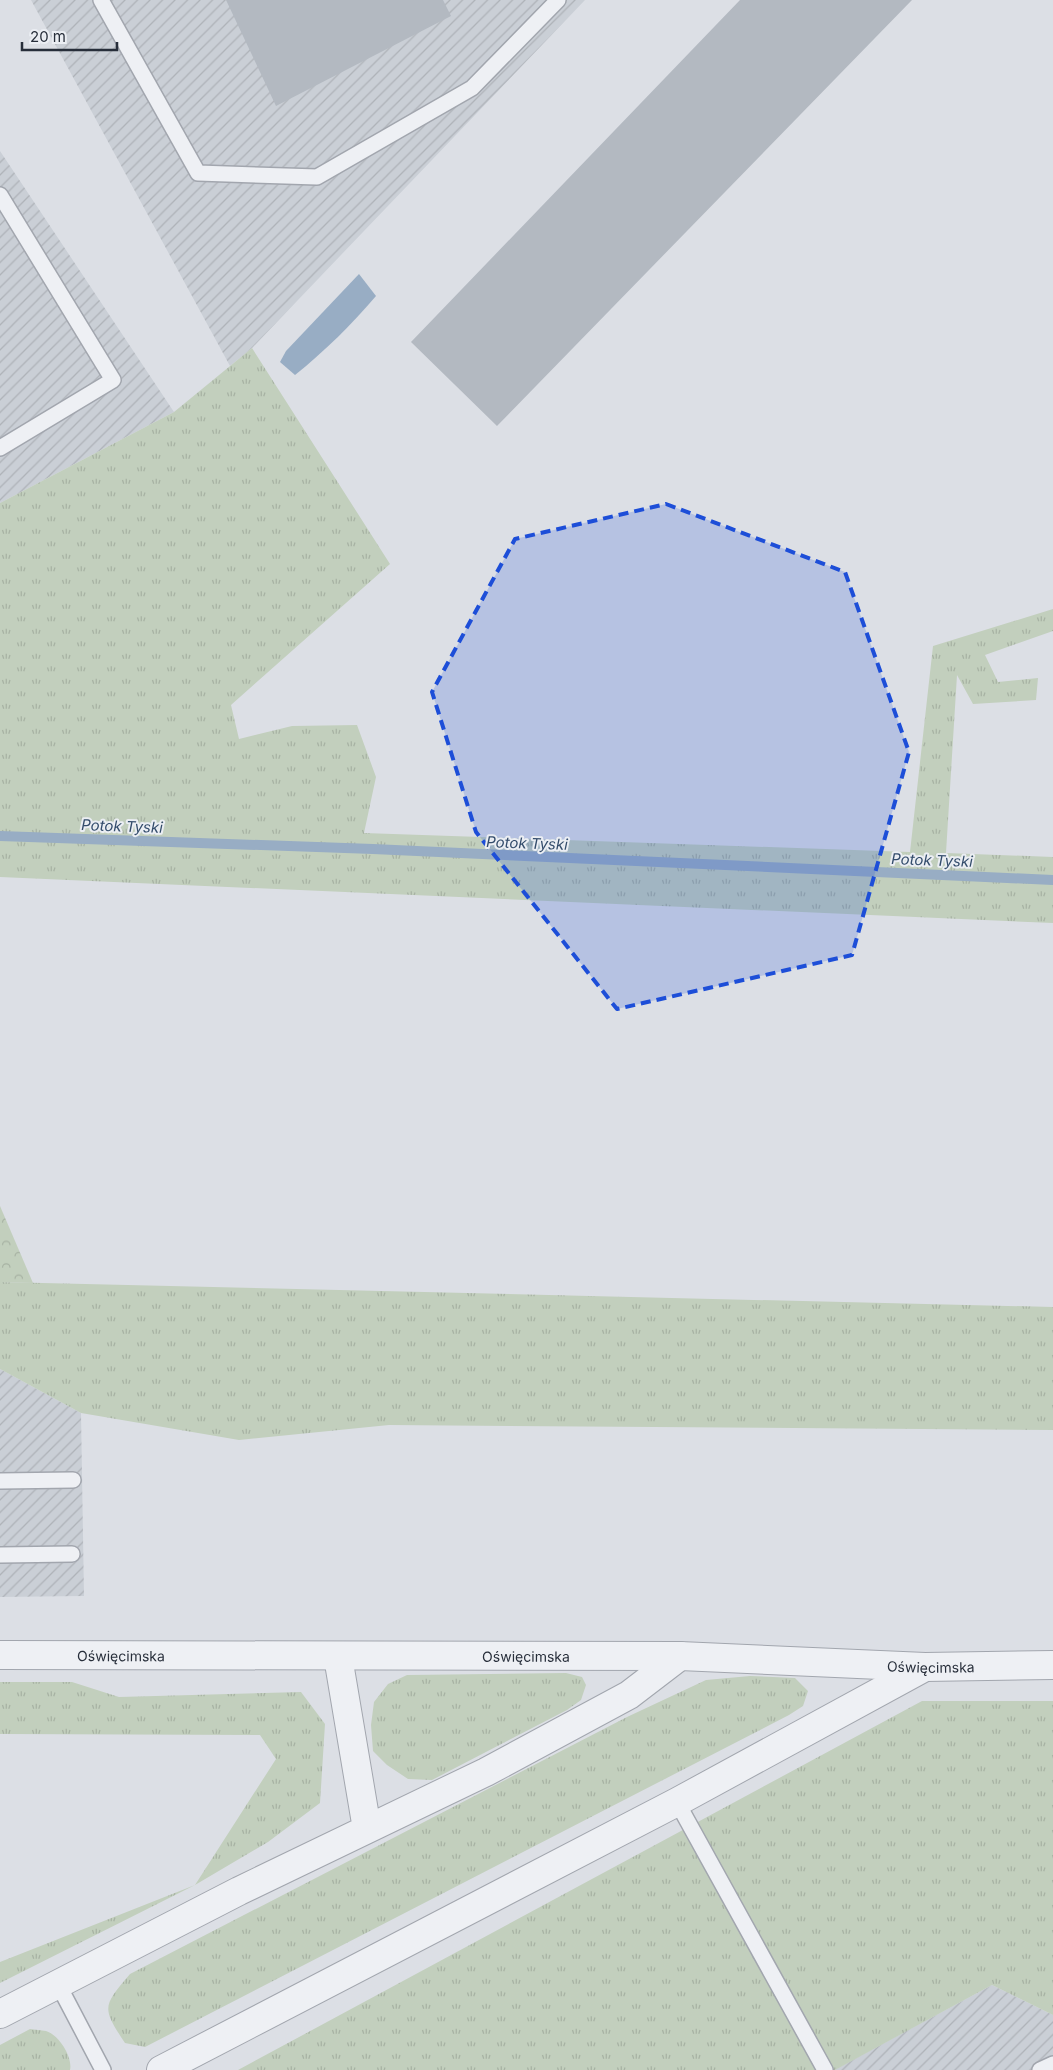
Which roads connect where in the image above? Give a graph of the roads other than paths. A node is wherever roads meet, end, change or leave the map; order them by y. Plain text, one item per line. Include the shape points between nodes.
1 (101, 0) edge
2 (558, 0) edge
3 (0, 195) edge
4 (0, 448) edge
5 (73, 1480) dead end
6 (0, 1481) edge
7 (72, 1554) dead end
8 (0, 1555) edge
9 (0, 1655) edge
10 (680, 1656) junction
11 (338, 1657) junction
12 (1053, 1665) edge
13 (925, 1667) junction
14 (677, 1802) junction
15 (367, 1829) junction
16 (58, 1984) junction
17 (0, 2014) edge
18 (1053, 2064) edge
19 (102, 2070) edge
20 (161, 2070) edge
21 (825, 2070) edge
22 (1040, 2070) edge

1 - 2 lane via 198,173 317,177 472,88
3 - 4 lane via 112,380
5 - 6 lane
7 - 8 lane
9 - 11 street, Oświęcimska
10 - 11 street, Oświęcimska
10 - 13 street, Oświęcimska
10 - 15 street via 629,1694 486,1772
11 - 15 street
12 - 13 street, Oświęcimska
13 - 14 street
14 - 20 street
14 - 21 lane
15 - 16 street
16 - 17 street
16 - 19 lane
18 - 22 lane

